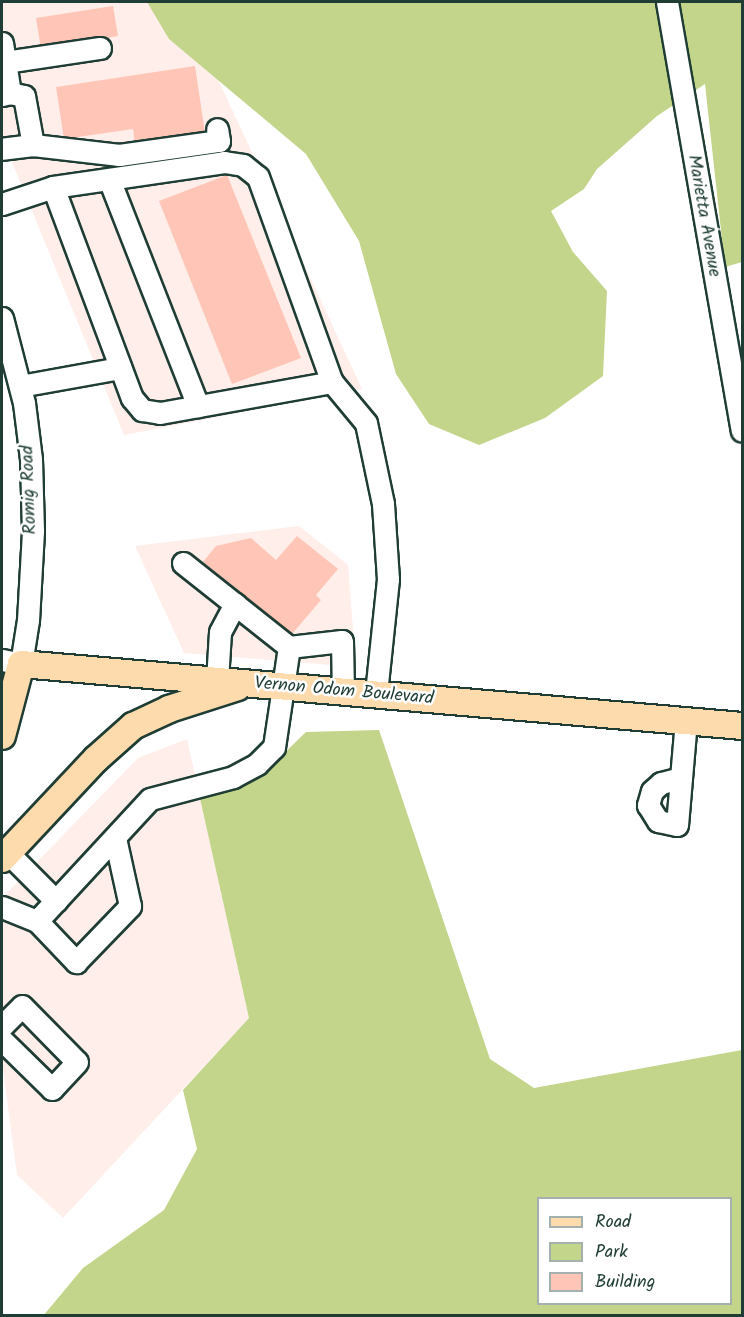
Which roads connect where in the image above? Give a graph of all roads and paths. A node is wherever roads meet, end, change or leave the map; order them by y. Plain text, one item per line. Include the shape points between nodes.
1 (667, 2) edge
2 (100, 48) dead end
3 (3, 52) edge
4 (6, 94) edge
5 (217, 129) dead end
6 (33, 145) junction
7 (2, 149) edge
8 (109, 179) junction
9 (53, 187) junction
10 (2, 204) edge
11 (2, 318) edge
12 (7, 357) edge
13 (120, 368) junction
14 (332, 381) junction
15 (20, 386) junction
16 (198, 406) junction
17 (742, 430) edge
18 (183, 563) dead end
19 (235, 604) junction
20 (289, 647) junction
21 (11, 662) edge
22 (217, 681) junction
23 (249, 684) junction
24 (284, 687) junction
25 (343, 692) junction
26 (376, 694) junction
27 (686, 721) junction
28 (742, 726) edge
29 (2, 736) edge
30 (681, 778) dead end
31 (115, 838) junction
32 (4, 856) edge
33 (56, 901) junction
34 (2, 907) edge
35 (37, 921) junction
36 (2, 1026) edge
37 (2, 1040) edge

1 - 17 street, Marietta Avenue
2 - 3 street
3 - 4 street
4 - 6 street via 24,96
5 - 6 street via 219,141 119,155
6 - 7 street
8 - 9 street
8 - 14 street via 224,162 243,165 258,177
8 - 16 street
9 - 10 street
9 - 13 street
11 - 12 street, Romig Road
12 - 15 street, Romig Road
13 - 15 street
13 - 16 street via 132,398 142,410 160,413
14 - 16 street
14 - 26 street via 366,423 383,504 388,579
15 - 21 street, Romig Road via 33,489 32,575
18 - 19 street
19 - 20 street
19 - 22 street via 220,632
20 - 24 street
20 - 25 street via 342,641
21 - 22 main road, Vernon Odom Boulevard
21 - 29 main road
22 - 23 main road, Vernon Odom Boulevard
23 - 24 main road, Vernon Odom Boulevard
23 - 32 main road via 169,709 133,726 96,759
24 - 25 main road, Vernon Odom Boulevard
24 - 31 street via 274,747 257,764 233,777 150,799
25 - 26 main road, Vernon Odom Boulevard
26 - 27 main road, Vernon Odom Boulevard
27 - 28 main road, Vernon Odom Boulevard
27 - 30 street
31 - 33 street
31 - 35 street via 130,906 76,962
32 - 33 street
33 - 35 street
34 - 35 street
36 - 37 street via 22,1006 77,1062 52,1089

